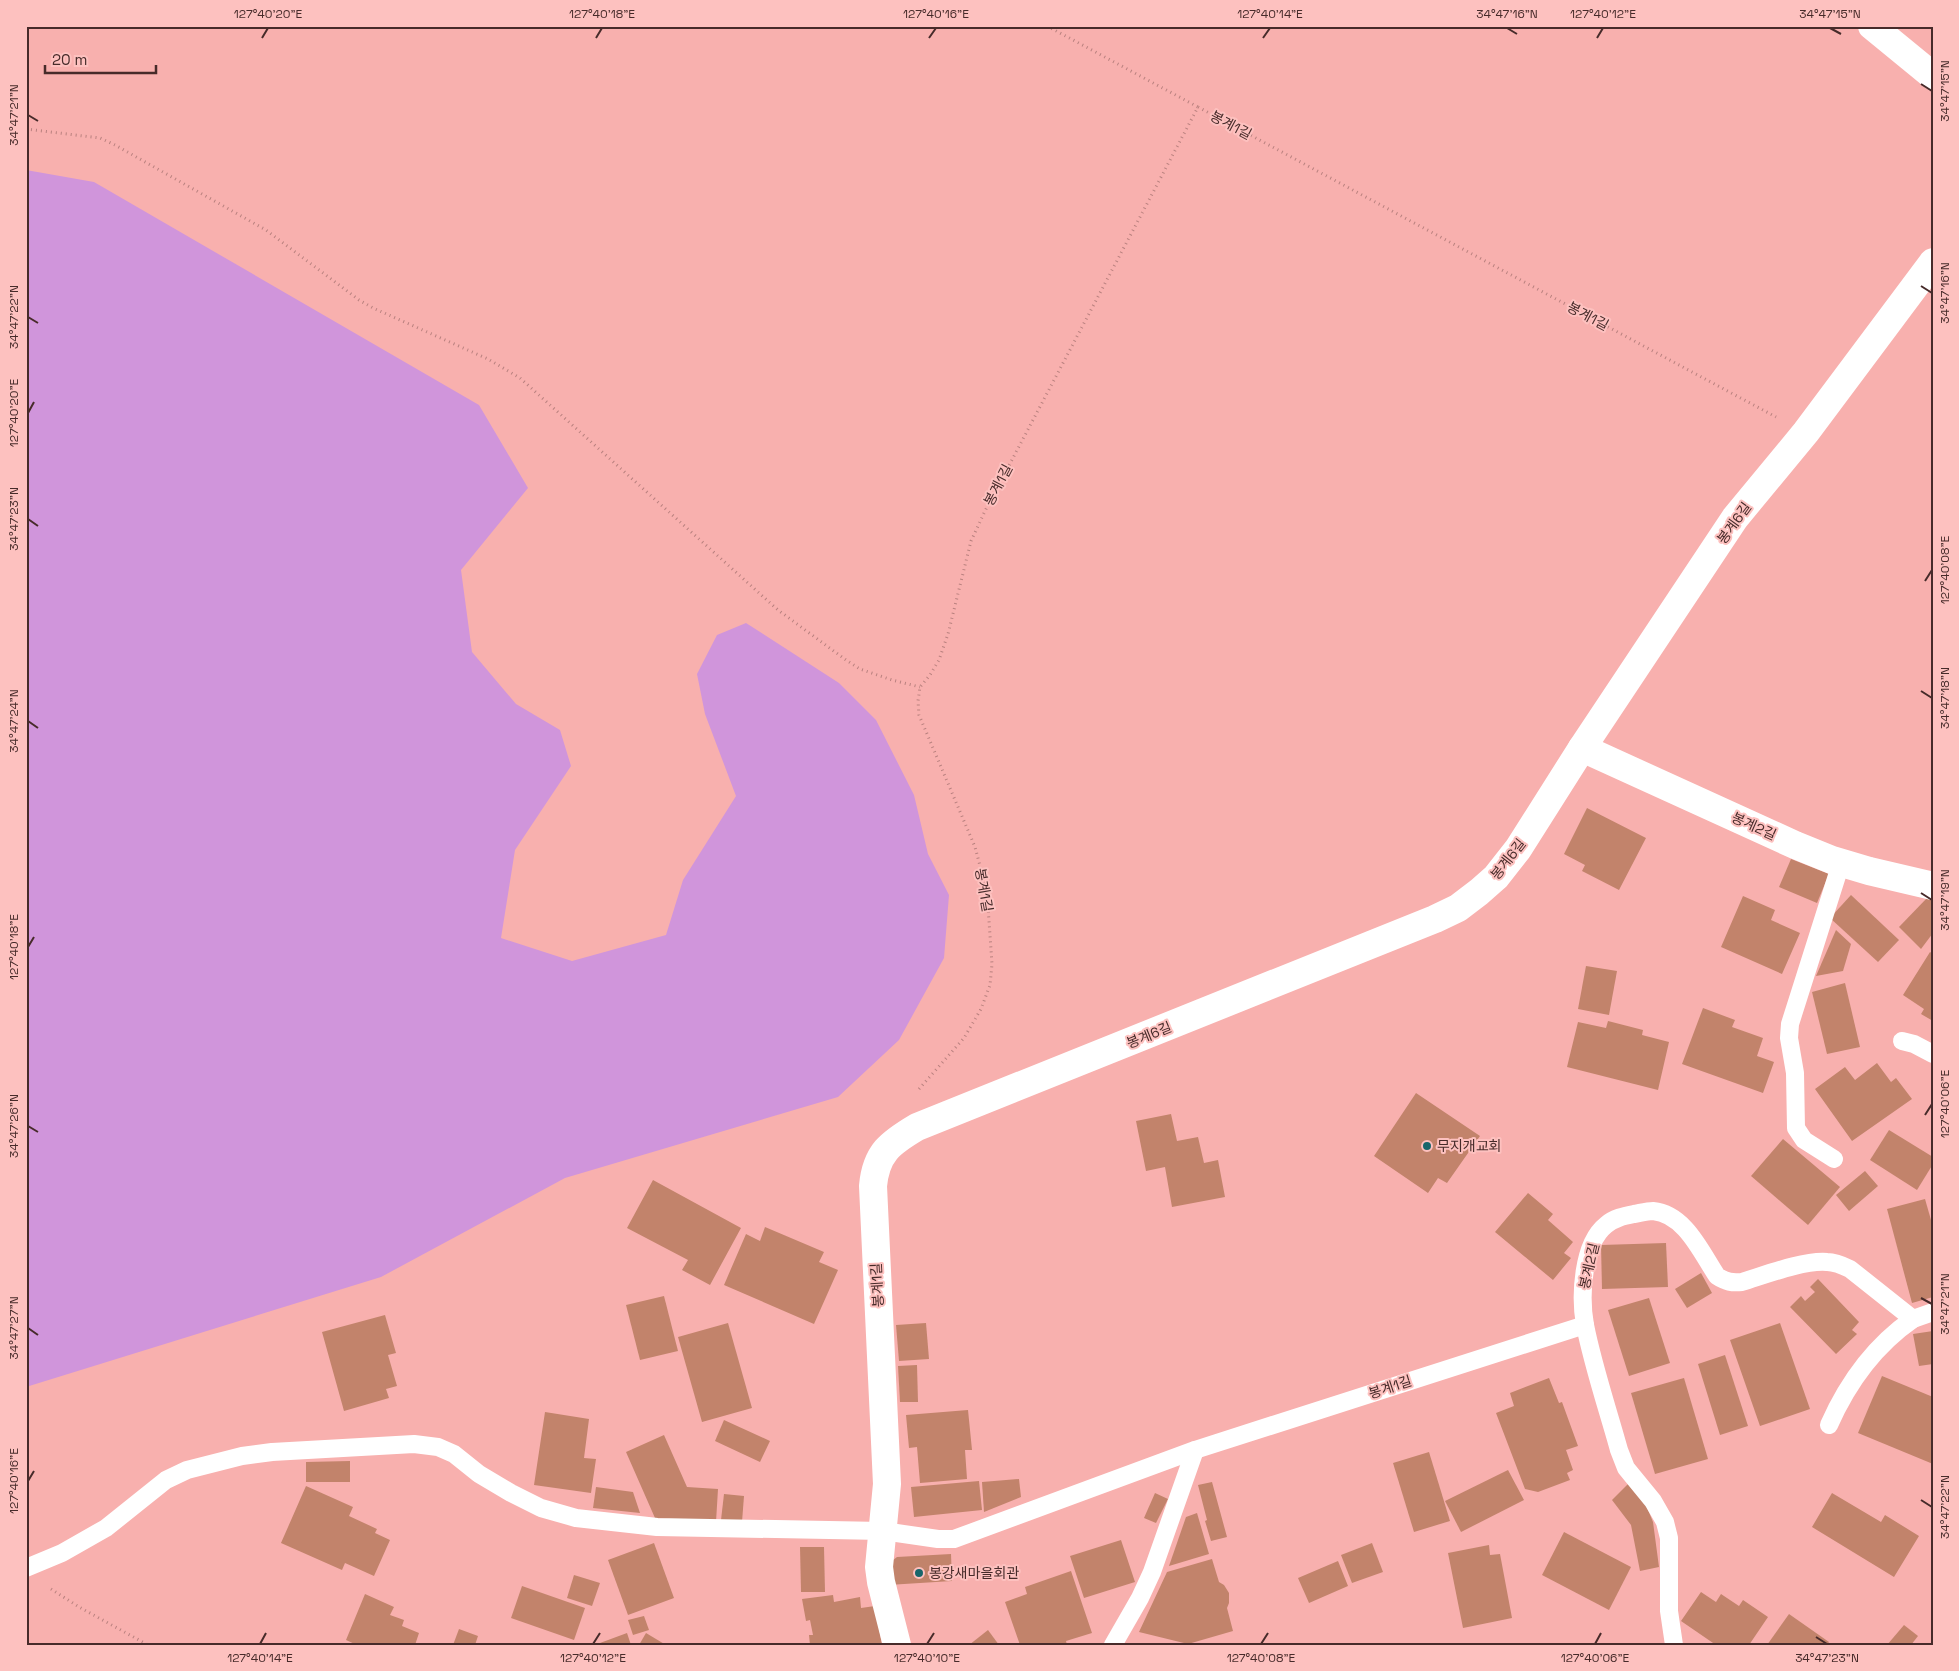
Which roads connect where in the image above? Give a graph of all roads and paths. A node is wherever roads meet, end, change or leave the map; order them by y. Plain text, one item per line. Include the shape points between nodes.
1 (1048, 26) edge
2 (1872, 26) edge
3 (1933, 76) edge
4 (1198, 107) junction
5 (26, 129) edge
6 (1933, 262) edge
7 (1806, 432) junction
8 (920, 687) junction
9 (1582, 748) junction
10 (1841, 863) junction
11 (1933, 886) edge
12 (1902, 1041) dead end
13 (1933, 1054) edge
14 (915, 1094) dead end
15 (1834, 1159) dead end
16 (873, 1186) joint
17 (1933, 1312) edge
18 (1913, 1318) junction
19 (1585, 1325) junction
20 (1829, 1425) dead end
21 (1195, 1450) junction
22 (883, 1531) junction
23 (26, 1568) edge
24 (148, 1645) edge
25 (897, 1645) edge
26 (1113, 1645) edge
27 (1674, 1645) edge

1 - 4 path
2 - 3 street
4 - 7 path, 봉계1길
4 - 8 path, 봉계1길 via 985,511 971,541 939,660
5 - 8 path via 100,138 115,145 266,230 366,304 488,358 509,371 778,610 860,669
6 - 7 street, 봉계6길
7 - 9 street, 봉계6길 via 1735,518
8 - 14 path, 봉계1길 via 919,715 975,847 987,892 992,964 990,985 964,1038
9 - 10 street, 봉계2길
9 - 16 street, 봉계6길 via 1518,849 1496,877 1458,908 917,1127 897,1139 883,1154 874,1170
10 - 11 street, 봉계2길
10 - 15 lane via 1790,1024 1789,1038 1795,1074 1796,1128 1804,1140
12 - 13 lane
16 - 22 street, 봉계1길 via 887,1484
17 - 18 lane
18 - 19 lane, 봉계2길 via 1840,1264 1814,1262 1742,1282 1724,1281 1717,1276 1683,1225 1652,1211 1616,1218 1597,1234 1592,1244 1582,1296
18 - 20 lane via 1885,1340 1862,1367
19 - 21 lane, 봉계1길
19 - 27 lane, 봉계2길 via 1626,1468 1654,1501 1665,1522 1669,1538 1669,1611
21 - 22 lane, 봉계1길 via 954,1539
21 - 26 lane via 1152,1572
22 - 23 lane via 657,1527 576,1518 541,1508 511,1494 438,1446 414,1444 272,1452 187,1470 166,1480 106,1528 62,1553
22 - 25 street, 봉계1길 via 879,1567
23 - 24 path via 78,1607

